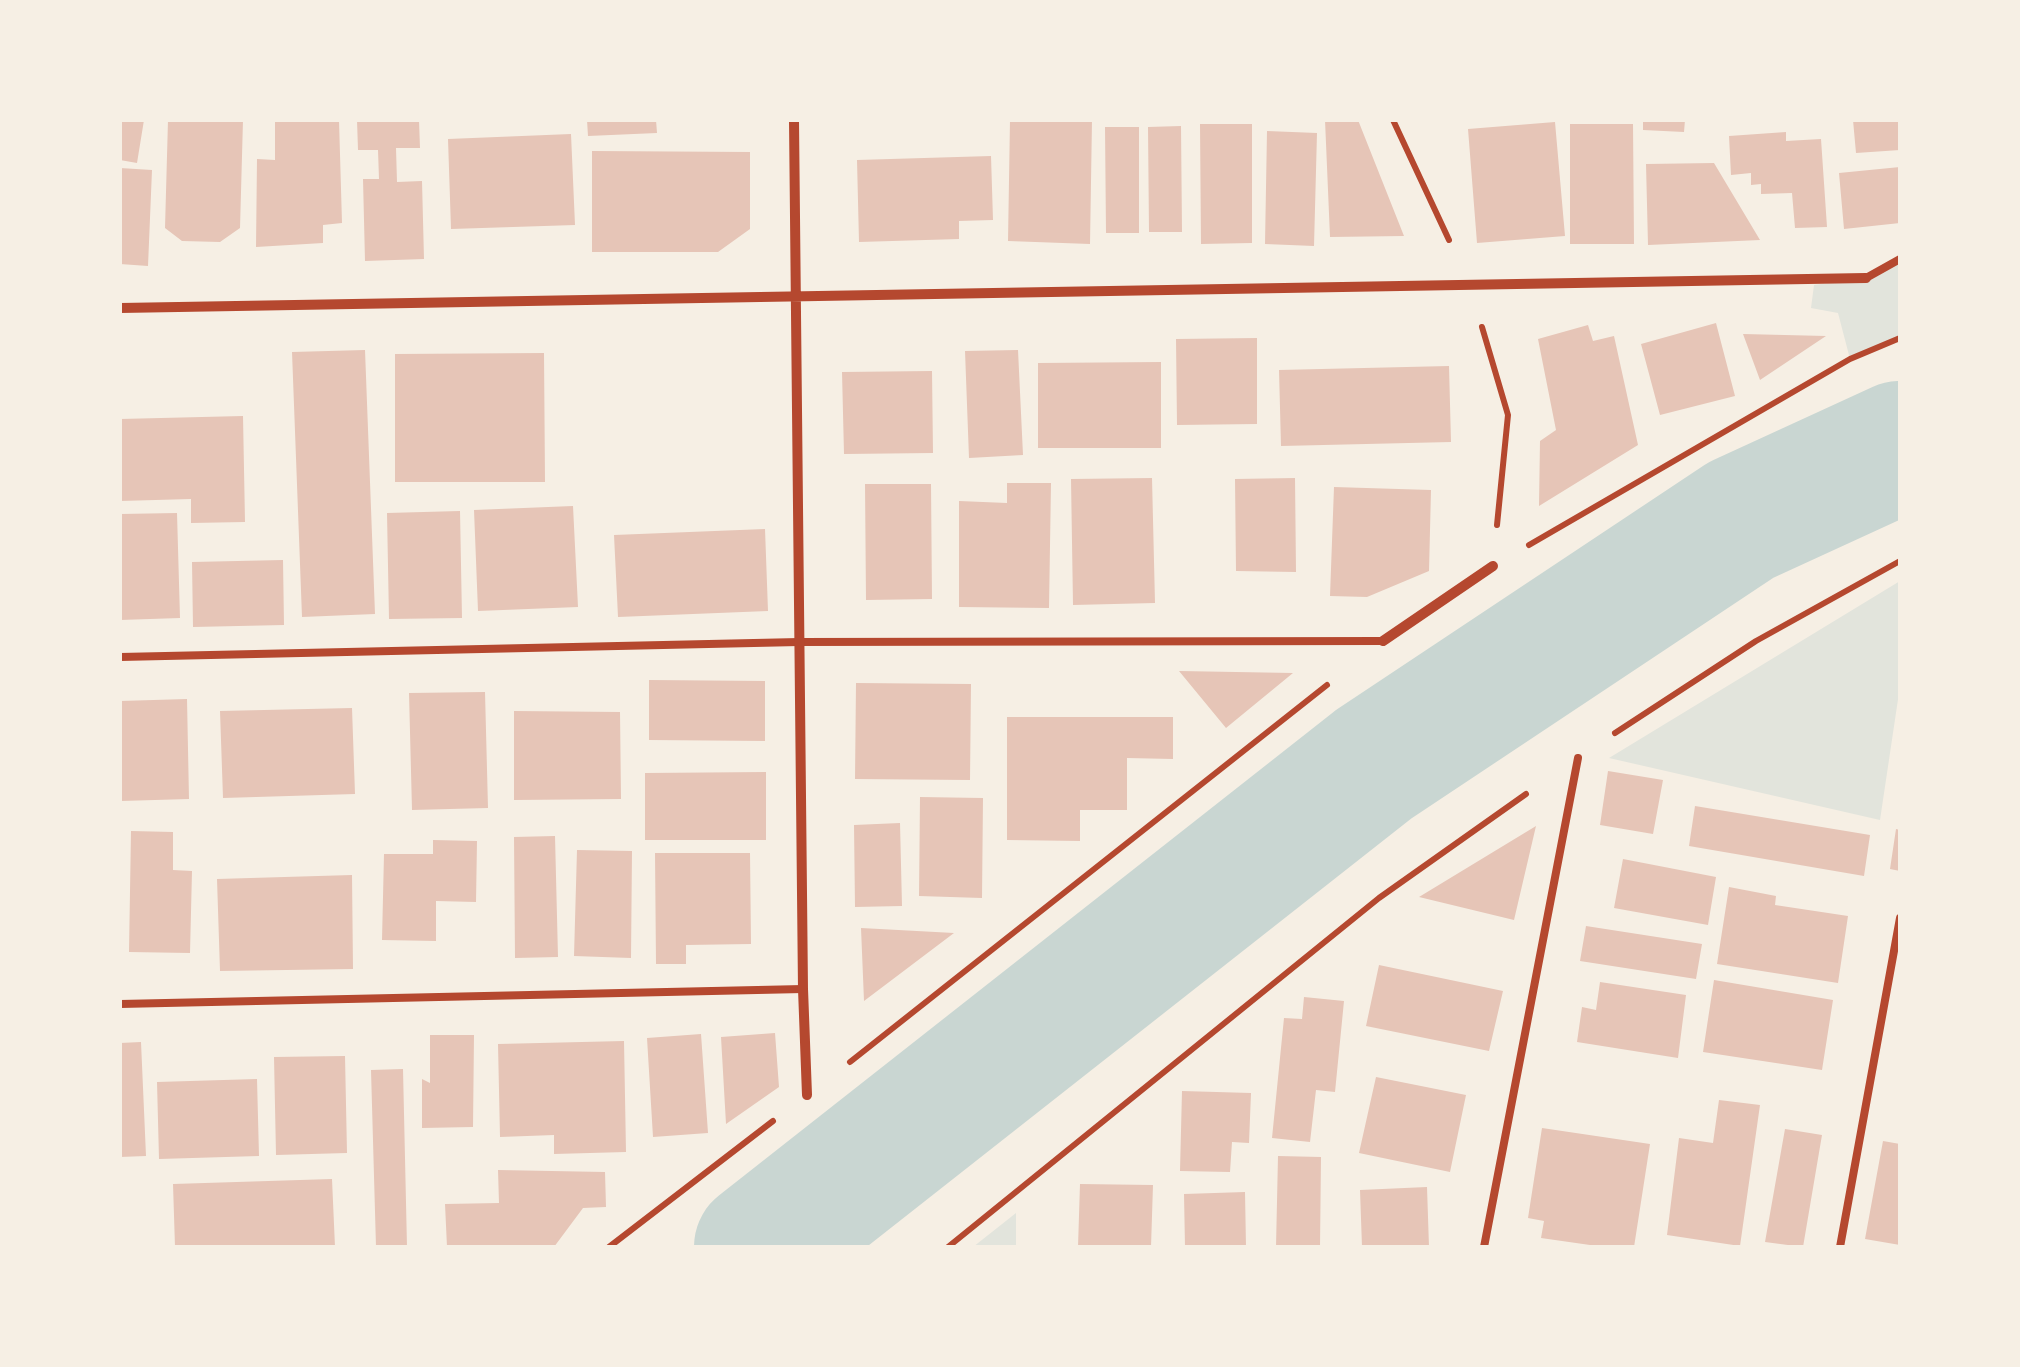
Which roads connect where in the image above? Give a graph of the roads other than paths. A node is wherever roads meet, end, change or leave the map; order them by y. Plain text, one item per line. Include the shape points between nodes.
1 (794, 120) edge
2 (1900, 259) edge
3 (1866, 278) joint
4 (796, 296) junction
5 (120, 308) edge
6 (1493, 566) road end
7 (1383, 640) joint
8 (799, 642) junction
9 (120, 658) edge
10 (1578, 758) road end
11 (1900, 918) edge
12 (803, 989) junction
13 (120, 1004) edge
14 (807, 1096) road end
15 (1484, 1247) edge
16 (1840, 1247) edge

1 - 4 street
2 - 3 lane
3 - 4 street
4 - 5 street
4 - 8 street
6 - 7 street
7 - 8 lane
8 - 9 lane
8 - 12 street
10 - 15 lane
11 - 16 lane
12 - 13 lane
12 - 14 street

